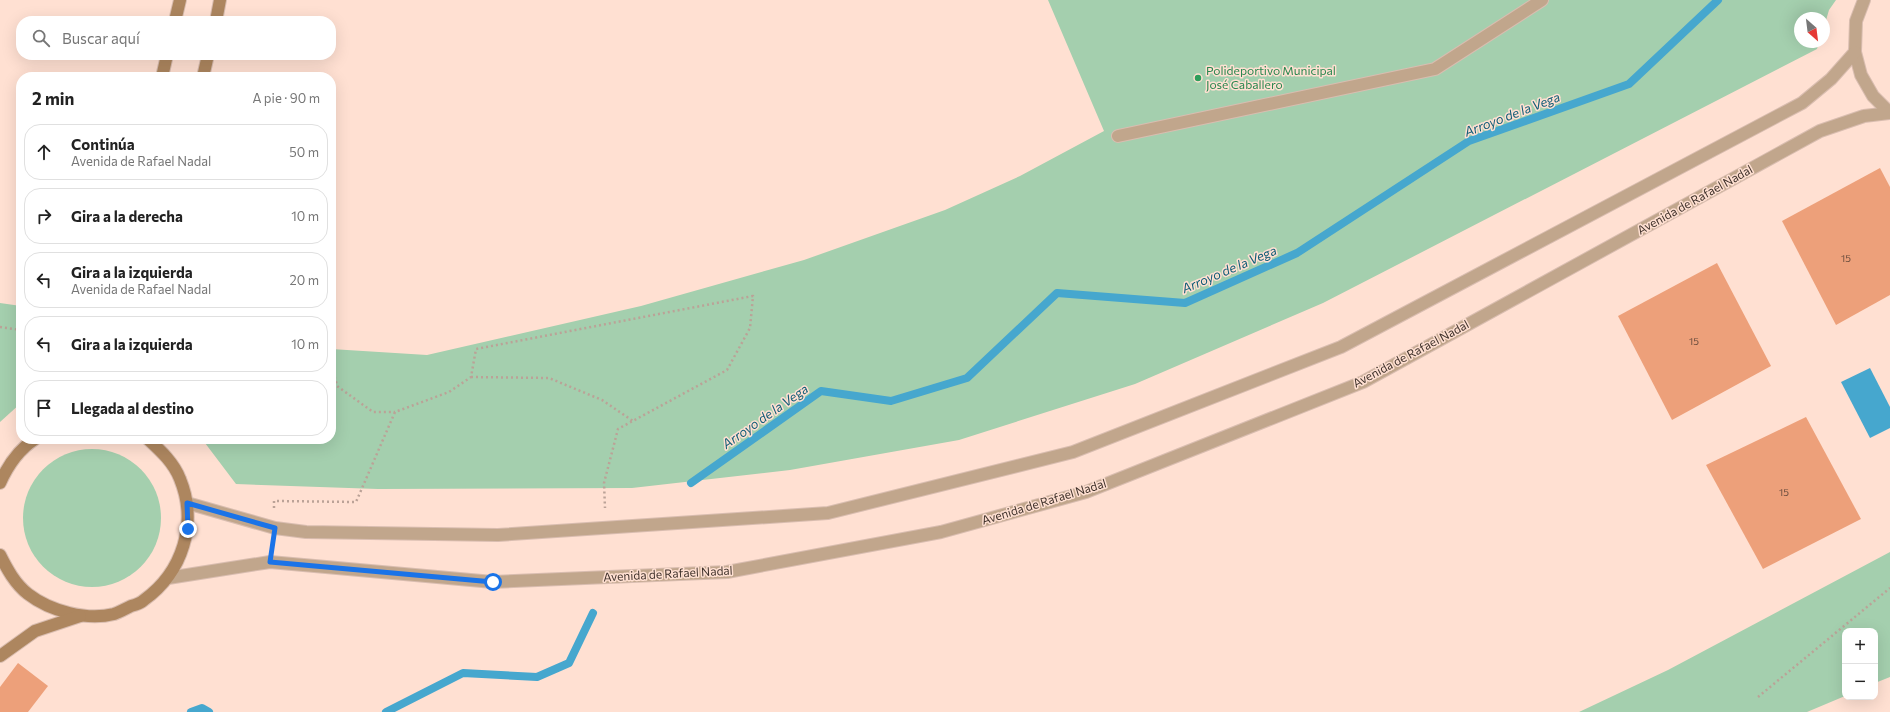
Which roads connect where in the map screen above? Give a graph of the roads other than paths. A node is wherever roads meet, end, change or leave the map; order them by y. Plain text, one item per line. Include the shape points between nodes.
1 (180, 0) edge
2 (220, 0) edge
3 (1542, 0) edge
4 (1864, 0) edge
5 (176, 16) edge
6 (217, 16) edge
7 (1855, 52) junction
8 (166, 60) edge
9 (207, 60) edge
10 (163, 72) edge
11 (204, 72) edge
12 (1890, 113) edge
13 (1118, 136) dead end
14 (28, 444) edge
15 (153, 444) edge
16 (0, 483) edge
17 (187, 503) junction
18 (0, 555) edge
19 (168, 578) junction
20 (80, 616) junction
21 (0, 656) edge

1 - 5 street
2 - 6 street
3 - 13 street via 1435,69
4 - 7 street via 1856,21
7 - 12 street via 1861,75 1873,96
7 - 17 street via 1831,79 1802,102 1341,347 1073,452 828,513 498,535 306,532 275,528
8 - 10 street
9 - 11 street
12 - 19 street, Avenida de Rafael Nadal via 1864,116 1820,131 1363,382 1086,492 941,532 727,572 493,582 270,562
14 - 16 street via 7,466
15 - 17 street via 166,456 180,478
17 - 19 street via 188,529 181,555
18 - 20 street via 8,572 27,594 52,609
19 - 20 street via 144,601 113,614
20 - 21 street via 35,631

